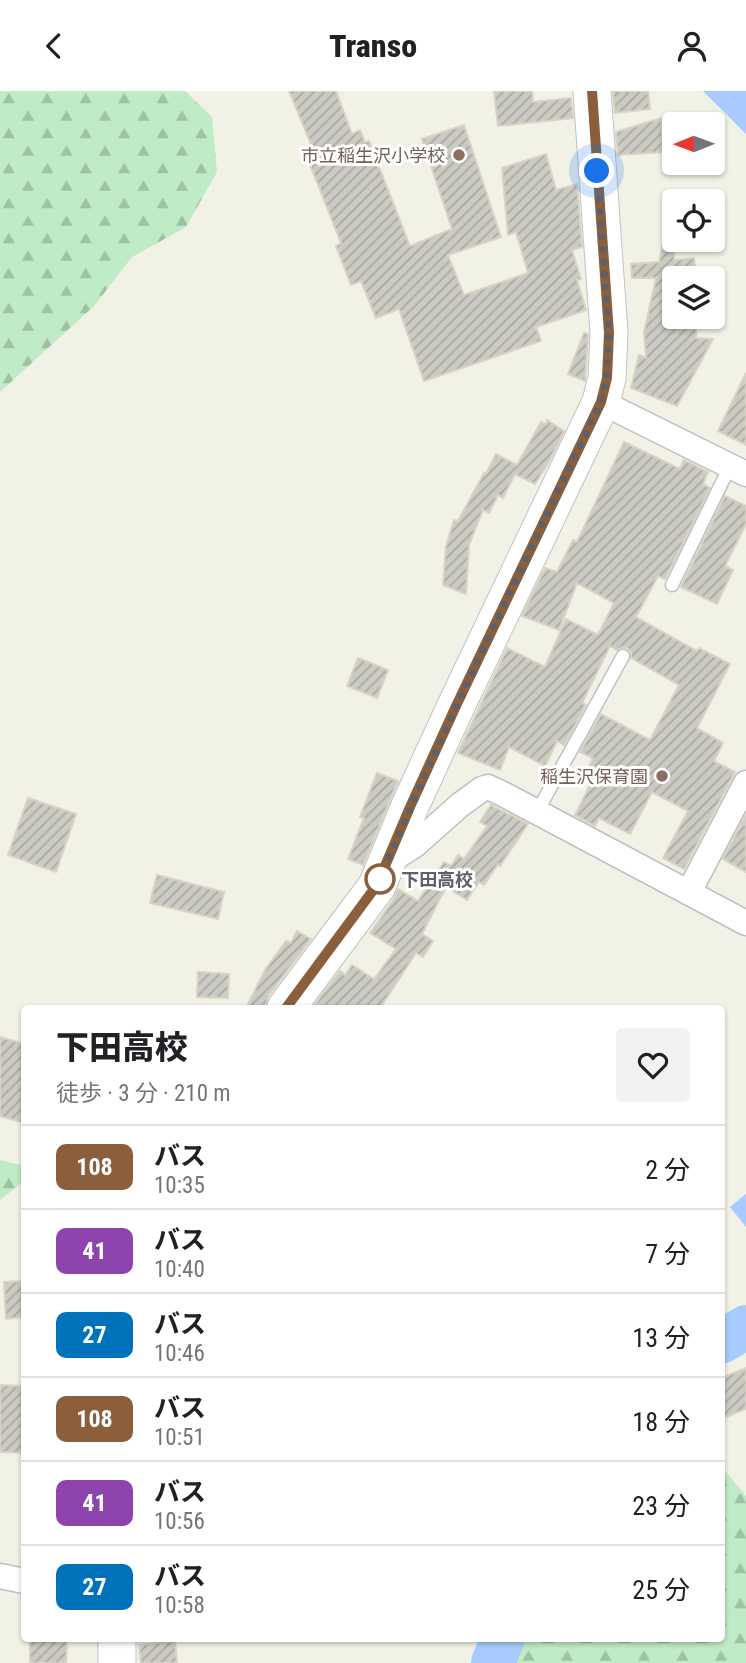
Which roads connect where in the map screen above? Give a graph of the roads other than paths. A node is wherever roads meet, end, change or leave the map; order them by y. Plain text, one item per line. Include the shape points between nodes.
1 (592, 91) edge
2 (601, 402) junction
3 (738, 470) edge
4 (672, 585) dead end
5 (622, 656) dead end
6 (746, 783) edge
7 (537, 812) junction
8 (387, 863) junction
9 (689, 893) junction
10 (746, 923) edge
11 (288, 1005) edge
12 (0, 1576) edge
13 (21, 1580) edge
14 (117, 1642) edge
15 (117, 1663) edge

1 - 2 main road via 609,333
2 - 3 street
2 - 8 main road via 456,706
3 - 4 lane
5 - 7 lane
6 - 9 street
7 - 8 street via 488,787 482,789
7 - 9 street
8 - 11 main road via 377,885
9 - 10 street
12 - 13 street
14 - 15 main road

